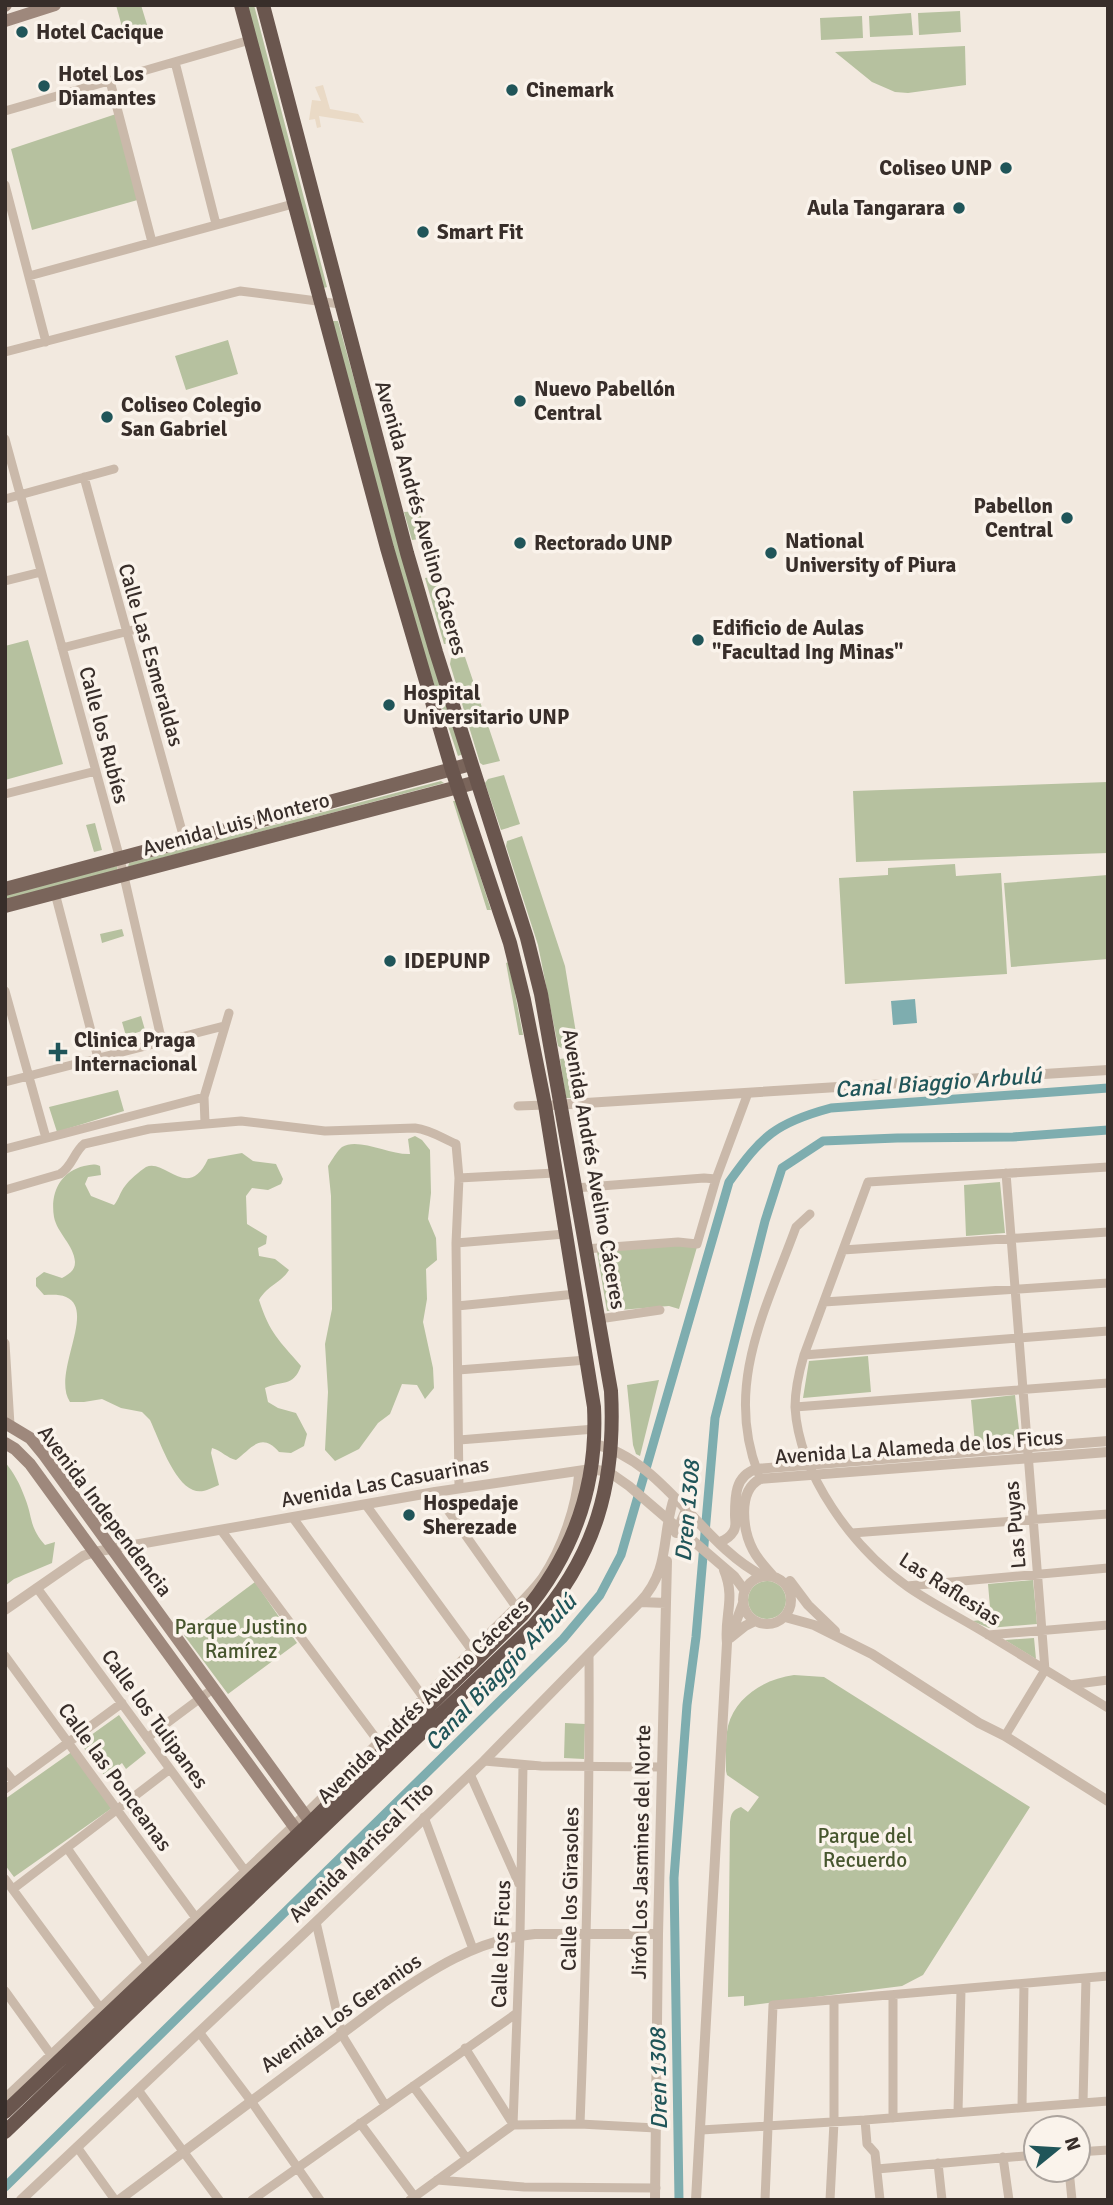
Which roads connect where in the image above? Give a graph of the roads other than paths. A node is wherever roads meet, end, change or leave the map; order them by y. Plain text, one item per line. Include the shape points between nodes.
1 (55, 5) edge
2 (241, 5) edge
3 (263, 5) edge
4 (5, 21) edge
5 (250, 40) junction
6 (175, 62) junction
7 (110, 80) junction
8 (5, 111) edge
9 (5, 185) edge
10 (293, 204) junction
11 (216, 225) junction
12 (152, 242) junction
13 (29, 276) junction
14 (320, 303) junction
15 (340, 304) junction
16 (46, 342) junction
17 (5, 352) edge
18 (5, 439) edge
19 (114, 469) dead end
20 (84, 477) junction
21 (20, 494) junction
22 (5, 499) edge
23 (41, 572) junction
24 (5, 581) edge
25 (129, 631) junction
26 (62, 648) junction
27 (471, 764) junction
28 (452, 770) junction
29 (96, 771) junction
30 (477, 782) junction
31 (458, 787) junction
32 (5, 794) edge
33 (185, 842) junction
34 (120, 859) junction
35 (123, 874) junction
36 (5, 889) edge
37 (55, 892) junction
38 (5, 906) edge
39 (5, 990) edge
40 (229, 1013) dead end
41 (224, 1026) junction
42 (162, 1042) junction
43 (98, 1058) junction
44 (1108, 1070) edge
45 (29, 1076) junction
46 (5, 1082) edge
47 (748, 1093) junction
48 (204, 1097) junction
49 (545, 1105) junction
50 (561, 1105) junction
51 (518, 1106) dead end
52 (205, 1123) junction
53 (46, 1138) junction
54 (5, 1149) edge
55 (1108, 1167) edge
56 (555, 1172) junction
57 (1006, 1173) junction
58 (459, 1178) junction
59 (716, 1180) junction
60 (575, 1188) junction
61 (5, 1189) edge
62 (810, 1214) dead end
63 (1108, 1232) edge
64 (565, 1234) junction
65 (1010, 1239) junction
66 (456, 1243) junction
67 (585, 1249) junction
68 (843, 1250) junction
69 (1108, 1283) edge
70 (1014, 1290) junction
71 (576, 1294) junction
72 (824, 1302) junction
73 (457, 1306) junction
74 (660, 1310) dead end
75 (599, 1319) junction
76 (1108, 1331) edge
77 (1018, 1338) junction
78 (5, 1343) edge
79 (804, 1354) junction
80 (587, 1360) junction
81 (458, 1370) junction
82 (1108, 1383) edge
83 (1022, 1389) junction
84 (796, 1407) junction
85 (8, 1424) edge
86 (595, 1429) junction
87 (458, 1440) junction
88 (1108, 1441) edge
89 (5, 1443) edge
90 (594, 1444) junction
91 (612, 1448) junction
92 (1108, 1452) edge
93 (1027, 1453) junction
94 (585, 1470) junction
95 (811, 1470) junction
96 (609, 1472) junction
97 (758, 1474) junction
98 (459, 1488) junction
99 (435, 1492) junction
100 (674, 1498) junction
101 (366, 1504) junction
102 (688, 1512) junction
103 (1108, 1514) edge
104 (293, 1518) junction
105 (667, 1518) junction
106 (1032, 1519) junction
107 (221, 1530) junction
108 (684, 1532) junction
109 (852, 1533) junction
110 (719, 1541) junction
111 (112, 1549) junction
112 (94, 1552) junction
113 (761, 1563) junction
114 (723, 1567) junction
115 (1108, 1568) edge
116 (1037, 1573) junction
117 (768, 1577) junction
118 (907, 1586) junction
119 (37, 1588) junction
120 (745, 1591) junction
121 (531, 1597) junction
122 (791, 1601) junction
123 (640, 1602) junction
124 (666, 1603) junction
125 (743, 1603) junction
126 (5, 1610) edge
127 (547, 1610) junction
128 (519, 1611) junction
129 (785, 1617) junction
130 (755, 1621) junction
131 (814, 1625) junction
132 (1108, 1625) edge
133 (1042, 1629) junction
134 (988, 1635) junction
135 (728, 1640) junction
136 (844, 1640) junction
137 (475, 1654) junction
138 (589, 1654) junction
139 (5, 1656) edge
140 (1045, 1670) junction
141 (1108, 1680) edge
142 (1070, 1685) junction
143 (214, 1688) junction
144 (200, 1698) junction
145 (426, 1701) junction
146 (122, 1703) junction
147 (1108, 1709) edge
148 (1005, 1736) junction
149 (147, 1738) junction
150 (68, 1742) junction
151 (381, 1745) junction
152 (484, 1761) junction
153 (523, 1765) junction
154 (590, 1767) junction
155 (662, 1767) junction
156 (170, 1769) junction
157 (5, 1771) edge
158 (470, 1774) junction
159 (14, 1782) junction
160 (5, 1789) edge
161 (1108, 1801) edge
162 (117, 1810) junction
163 (424, 1817) junction
164 (311, 1823) junction
165 (300, 1834) junction
166 (67, 1849) junction
167 (245, 1871) junction
168 (5, 1879) edge
169 (521, 1888) junction
170 (13, 1889) junction
171 (196, 1919) junction
172 (316, 1922) junction
173 (658, 1934) junction
174 (587, 1935) junction
175 (520, 1936) junction
176 (473, 1949) junction
177 (148, 1964) junction
178 (1108, 1976) edge
179 (1086, 1978) junction
180 (1024, 1984) junction
181 (961, 1990) junction
182 (893, 1995) junction
183 (7, 1998) edge
184 (834, 2000) junction
185 (101, 2010) junction
186 (517, 2013) junction
187 (199, 2032) junction
188 (342, 2035) junction
189 (465, 2048) junction
190 (58, 2063) junction
191 (412, 2086) junction
192 (138, 2090) junction
193 (5, 2098) edge
194 (251, 2101) junction
195 (1108, 2101) edge
196 (1083, 2103) junction
197 (385, 2105) junction
198 (1022, 2107) junction
199 (5, 2112) edge
200 (958, 2112) junction
201 (893, 2118) junction
202 (865, 2120) junction
203 (834, 2122) junction
204 (360, 2123) junction
205 (580, 2124) junction
206 (513, 2125) junction
207 (768, 2126) junction
208 (656, 2128) junction
209 (701, 2130) junction
210 (5, 2132) edge
211 (77, 2147) junction
212 (184, 2150) junction
213 (1022, 2156) edge
214 (1003, 2157) junction
215 (467, 2159) junction
216 (939, 2163) junction
217 (297, 2168) junction
218 (877, 2169) junction
219 (437, 2180) junction
220 (524, 2187) junction
221 (656, 2188) junction
222 (414, 2199) edge
223 (21, 2200) edge
224 (117, 2200) edge
225 (219, 2200) edge
226 (252, 2200) edge
227 (320, 2200) edge
228 (524, 2200) edge
229 (655, 2200) edge
230 (696, 2200) edge
231 (765, 2200) edge
232 (830, 2200) edge
233 (880, 2200) edge
234 (942, 2200) edge
235 (1009, 2200) edge

1 - 4 main road
2 - 5 highway, Avenida Andrés Avelino Cáceres
3 - 15 highway, Avenida Andrés Avelino Cáceres
5 - 6 street
5 - 10 highway, Avenida Andrés Avelino Cáceres
6 - 7 street
6 - 11 street
7 - 8 street
7 - 12 street
9 - 13 street
10 - 11 street
10 - 14 highway, Avenida Andrés Avelino Cáceres
11 - 12 street
12 - 13 street
13 - 16 street
14 - 15 street
14 - 16 street via 240,291
14 - 28 highway, Avenida Andrés Avelino Cáceres
15 - 27 highway, Avenida Andrés Avelino Cáceres via 407,553
16 - 17 street
18 - 21 street, Calle los Rubíes
19 - 20 street
20 - 21 street
20 - 25 street, Calle Las Esmeraldas
21 - 22 street
21 - 23 street, Calle los Rubíes
23 - 24 street
23 - 26 street, Calle los Rubíes
25 - 26 street
25 - 33 street, Calle Las Esmeraldas
26 - 29 street, Calle los Rubíes
27 - 28 main road, Avenida Luis Montero
27 - 30 highway, Avenida Andrés Avelino Cáceres
28 - 31 highway, Avenida Andrés Avelino Cáceres
28 - 33 main road, Avenida Luis Montero
29 - 32 street
29 - 34 street, Calle los Rubíes
30 - 31 main road, Avenida Luis Montero
30 - 50 highway, Avenida Andrés Avelino Cáceres via 527,938
31 - 35 main road, Avenida Luis Montero
31 - 49 highway, Avenida Andrés Avelino Cáceres via 510,943
33 - 34 main road, Avenida Luis Montero
34 - 35 street, Calle los Rubíes
34 - 36 main road, Avenida Luis Montero
35 - 37 main road, Avenida Luis Montero
35 - 42 street, Calle los Rubíes
37 - 38 main road, Avenida Luis Montero
37 - 43 street
39 - 45 street
40 - 41 street
41 - 42 street
41 - 48 street
42 - 43 street
43 - 45 street
44 - 47 street
45 - 46 street
45 - 53 street
47 - 50 street
47 - 59 street
48 - 52 street
48 - 53 street
49 - 50 street
49 - 51 street
49 - 56 highway, Avenida Andrés Avelino Cáceres
50 - 60 highway, Avenida Andrés Avelino Cáceres
52 - 58 street via 241,1121 325,1131 430,1130 456,1144
52 - 61 street via 89,1142 77,1150 60,1174
53 - 54 street
55 - 57 street
56 - 58 street
56 - 64 highway, Avenida Andrés Avelino Cáceres
57 - 65 street, Las Puyas
57 - 68 street, Las Raflesias via 868,1182
58 - 66 street
59 - 60 street
59 - 67 street via 697,1244
60 - 67 highway, Avenida Andrés Avelino Cáceres
62 - 97 street via 796,1227 748,1366 746,1427
63 - 65 street
64 - 66 street
64 - 71 highway, Avenida Andrés Avelino Cáceres
65 - 68 street
65 - 70 street, Las Puyas
66 - 73 street
67 - 75 highway, Avenida Andrés Avelino Cáceres
68 - 72 street, Las Raflesias
69 - 70 street
70 - 72 street
70 - 77 street, Las Puyas
71 - 73 street
71 - 80 highway, Avenida Andrés Avelino Cáceres
72 - 79 street, Las Raflesias
73 - 81 street
74 - 75 street
75 - 91 highway, Avenida Andrés Avelino Cáceres via 611,1391
76 - 77 street
77 - 79 street
77 - 83 street, Las Puyas
78 - 85 street
79 - 84 street, Las Raflesias
80 - 81 street
80 - 86 highway, Avenida Andrés Avelino Cáceres
81 - 87 street
82 - 83 street
83 - 84 street
83 - 93 street, Las Puyas
84 - 95 street, Las Raflesias
85 - 111 main road, Avenida Independencia via 30,1438
86 - 87 street
86 - 90 highway, Avenida Andrés Avelino Cáceres
87 - 98 street
88 - 93 street, Avenida La Alameda de los Ficus
89 - 112 main road, Avenida Independencia via 30,1464
90 - 91 street
90 - 94 highway, Avenida Andrés Avelino Cáceres
91 - 96 highway, Avenida Andrés Avelino Cáceres
91 - 100 street
92 - 93 street, Avenida La Alameda de los Ficus
93 - 95 street, Avenida La Alameda de los Ficus
93 - 106 street, Las Puyas
94 - 96 street, Avenida Las Casuarinas
94 - 98 street, Avenida Las Casuarinas
94 - 121 highway, Avenida Andrés Avelino Cáceres via 582,1508 571,1538 558,1566
95 - 97 street, Avenida La Alameda de los Ficus
95 - 109 street, Las Raflesias
96 - 105 street, Avenida Las Casuarinas
96 - 127 highway, Avenida Andrés Avelino Cáceres via 589,1545
97 - 110 street, Avenida La Alameda de los Ficus via 748,1472 739,1482 735,1527 728,1538
97 - 113 street, Avenida La Alameda de los Ficus via 746,1500 745,1520 749,1542
98 - 99 street, Avenida Las Casuarinas
99 - 101 street, Avenida Las Casuarinas
99 - 128 street
100 - 102 street
100 - 105 street, Avenida Mariscal Tito
101 - 104 street, Avenida Las Casuarinas
101 - 137 street
102 - 108 street, Jirón Los Jasmines del Norte
102 - 110 street
103 - 106 street
104 - 107 street, Avenida Las Casuarinas
104 - 145 street
105 - 108 street, Avenida Las Casuarinas
105 - 123 street, Avenida Mariscal Tito via 660,1572
106 - 109 street
106 - 116 street, Las Puyas
107 - 111 street, Avenida Las Casuarinas
107 - 151 street
108 - 114 street, Avenida Las Casuarinas
108 - 124 street, Jirón Los Jasmines del Norte via 672,1539
109 - 118 street, Las Raflesias
110 - 117 street via 740,1563
111 - 112 street, Avenida Las Casuarinas
111 - 143 main road, Avenida Independencia
112 - 119 street, Avenida Las Casuarinas
112 - 144 main road, Avenida Independencia
113 - 117 street, Avenida La Alameda de los Ficus
113 - 136 street via 783,1574
114 - 120 street, Avenida Las Casuarinas
114 - 135 street via 731,1596
115 - 116 street
116 - 118 street
116 - 133 street, Las Puyas
117 - 120 street via 752,1581
117 - 122 street via 786,1586
118 - 134 street, Las Raflesias
119 - 126 street, Avenida Las Casuarinas
119 - 146 street, Calle los Tulipanes
120 - 125 street
121 - 127 highway
121 - 128 highway, Avenida Andrés Avelino Cáceres
122 - 129 street
122 - 131 street
123 - 124 street
123 - 138 street, Avenida Mariscal Tito
124 - 155 street, Jirón Los Jasmines del Norte
125 - 130 street
125 - 135 street
127 - 164 highway, Avenida Andrés Avelino Cáceres
128 - 137 highway, Avenida Andrés Avelino Cáceres
129 - 130 street via 771,1624
129 - 131 street
130 - 135 street
131 - 136 street
132 - 133 street
133 - 134 street
133 - 140 street, Las Puyas
134 - 140 street, Las Raflesias
135 - 209 street
136 - 148 street
137 - 145 highway, Avenida Andrés Avelino Cáceres
138 - 152 street, Avenida Mariscal Tito
138 - 154 street, Calle los Girasoles
139 - 150 street, Calle las Ponceanas
140 - 142 street, Las Raflesias
140 - 148 street
141 - 142 street
142 - 147 street, Las Raflesias
143 - 144 street
143 - 164 main road, Avenida Independencia
144 - 149 street
144 - 165 main road, Avenida Independencia
145 - 151 highway, Avenida Andrés Avelino Cáceres
146 - 149 street, Calle los Tulipanes
146 - 150 street
148 - 161 street
149 - 156 street, Calle los Tulipanes
150 - 159 street
150 - 162 street, Calle las Ponceanas
151 - 164 highway, Avenida Andrés Avelino Cáceres
152 - 153 street
152 - 158 street, Avenida Mariscal Tito
153 - 154 street
153 - 169 street, Calle los Ficus
154 - 155 street
154 - 174 street, Calle los Girasoles
155 - 173 street, Jirón Los Jasmines del Norte
156 - 162 street
156 - 167 street, Calle los Tulipanes
157 - 159 street
158 - 163 street, Avenida Mariscal Tito
158 - 169 street
159 - 160 street
162 - 166 street
162 - 171 street, Calle las Ponceanas
163 - 172 street, Avenida Mariscal Tito
163 - 176 street
164 - 165 highway, Avenida Andrés Avelino Cáceres
165 - 167 street, Avenida Andrés Avelino Cáceres
165 - 190 highway, Avenida Andrés Avelino Cáceres
166 - 170 street
166 - 177 street
167 - 171 street, Avenida Andrés Avelino Cáceres
168 - 170 street
169 - 175 street, Calle los Ficus
170 - 185 street
171 - 177 street, Avenida Andrés Avelino Cáceres
172 - 187 street, Avenida Mariscal Tito
172 - 188 street
173 - 174 street, Avenida Los Geranios
173 - 208 street, Jirón Los Jasmines del Norte
174 - 175 street, Avenida Los Geranios
174 - 205 street, Calle los Girasoles
175 - 176 street, Avenida Los Geranios
175 - 186 street, Calle los Ficus
176 - 188 street, Avenida Los Geranios via 423,1976
177 - 185 street, Avenida Andrés Avelino Cáceres
178 - 179 street
179 - 180 street
179 - 196 street
180 - 181 street
180 - 198 street
181 - 182 street
181 - 200 street
182 - 184 street
182 - 201 street
183 - 190 street
184 - 203 street
184 - 207 street via 773,2005
185 - 190 street, Avenida Andrés Avelino Cáceres
186 - 189 street
186 - 206 street, Calle los Ficus
187 - 192 street, Avenida Mariscal Tito
187 - 194 street
188 - 194 street, Avenida Los Geranios
188 - 197 street
189 - 191 street
189 - 206 street
190 - 193 street, Avenida Andrés Avelino Cáceres
190 - 199 highway, Avenida Andrés Avelino Cáceres
190 - 210 highway, Avenida Andrés Avelino Cáceres
191 - 197 street
191 - 215 street
192 - 211 street, Avenida Mariscal Tito
192 - 212 street
194 - 212 street, Avenida Los Geranios
194 - 217 street
195 - 196 street
196 - 198 street
197 - 204 street
198 - 200 street
200 - 201 street
201 - 202 street
202 - 203 street
202 - 218 street via 867,2144 875,2153
203 - 207 street
203 - 232 street
204 - 217 street
204 - 222 street
205 - 206 street
205 - 208 street
206 - 215 street
207 - 209 street
207 - 231 street
208 - 221 street, Jirón Los Jasmines del Norte
209 - 230 street
211 - 223 street, Avenida Mariscal Tito
211 - 224 street
212 - 224 street, Avenida Los Geranios
212 - 225 street
213 - 214 street
214 - 216 street
214 - 235 street
215 - 219 street
216 - 218 street
216 - 234 street
217 - 226 street
217 - 227 street
218 - 233 street
219 - 220 street
219 - 222 street
220 - 221 street
220 - 228 street
221 - 229 street, Jirón Los Jasmines del Norte

